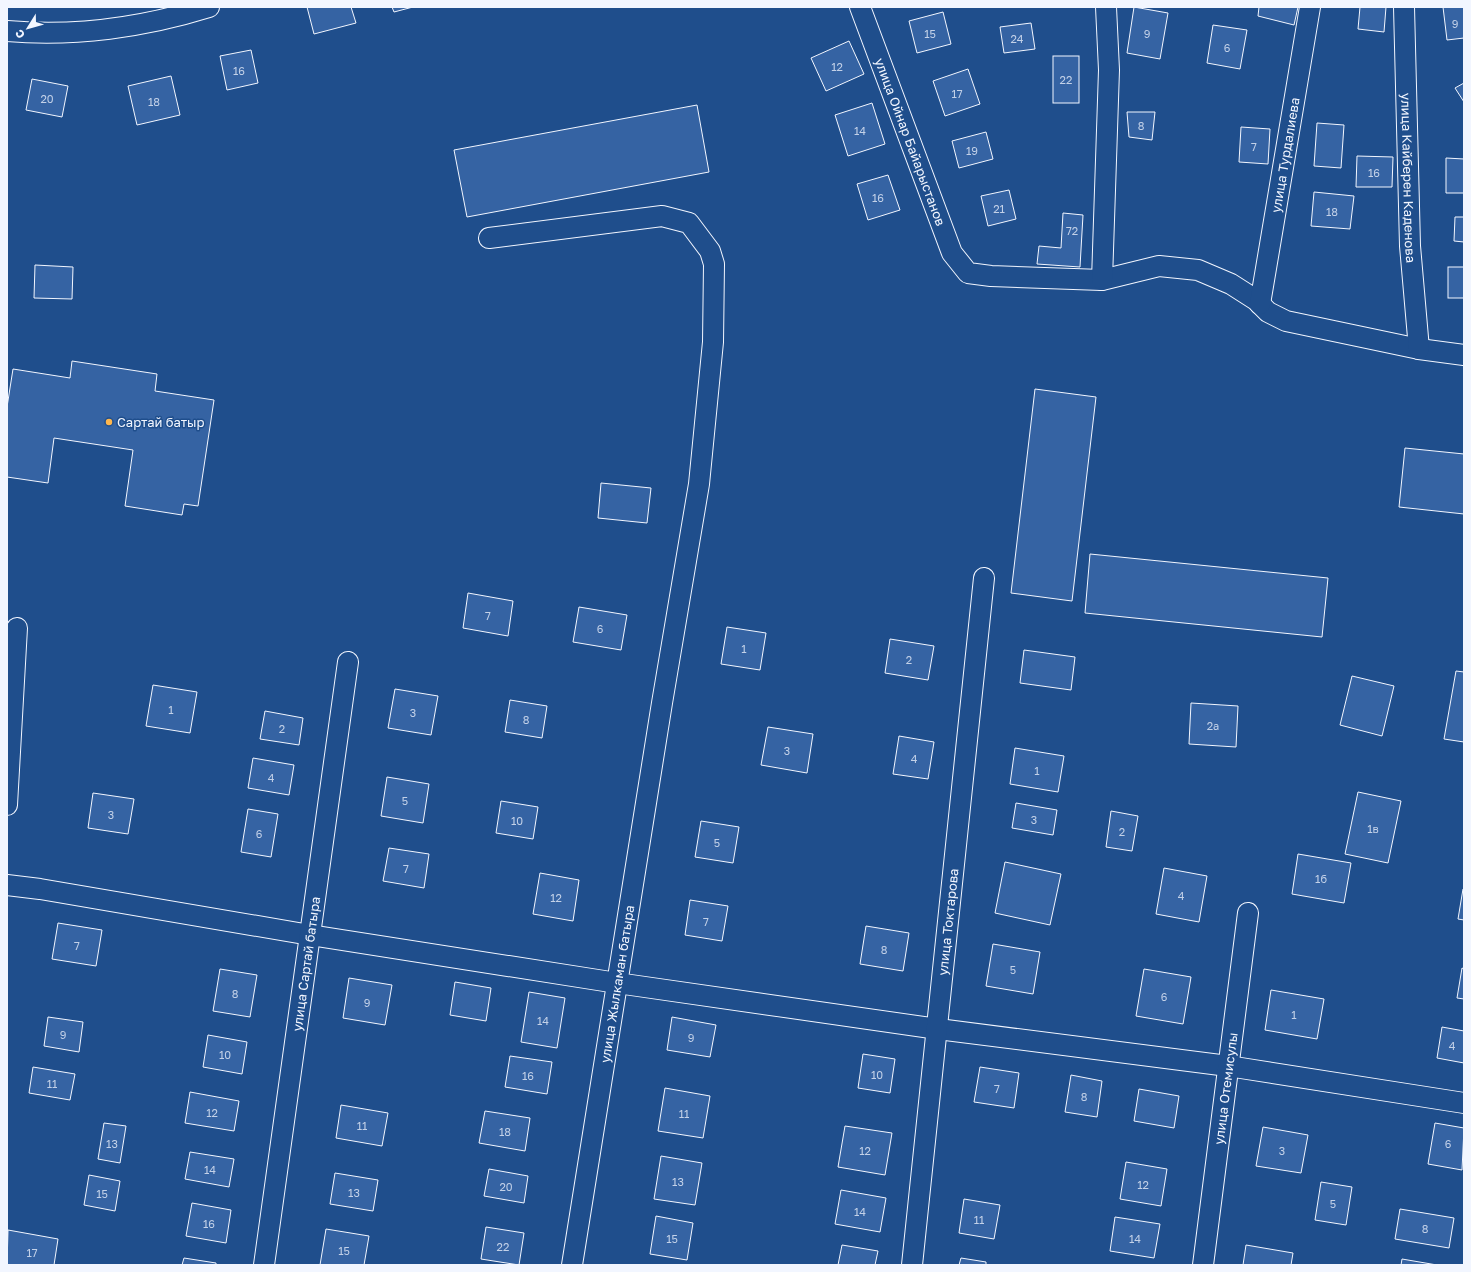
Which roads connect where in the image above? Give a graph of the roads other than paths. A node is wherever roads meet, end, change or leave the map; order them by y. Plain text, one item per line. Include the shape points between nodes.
1 (209, 7) edge
2 (860, 7) edge
3 (1106, 7) edge
4 (1310, 7) edge
5 (1404, 7) edge
6 (7, 31) edge
7 (489, 238) dead end
8 (1102, 280) junction
9 (1260, 304) junction
10 (1419, 349) junction
11 (1464, 355) edge
12 (984, 578) dead end
13 (17, 628) dead end
14 (348, 662) dead end
15 (7, 805) edge
16 (7, 885) edge
17 (1248, 913) dead end
18 (310, 935) junction
19 (617, 983) junction
20 (938, 1029) junction
21 (1228, 1066) junction
22 (1464, 1103) edge
23 (264, 1265) edge
24 (572, 1265) edge
25 (912, 1265) edge
26 (1203, 1265) edge

1 - 6 street via 110,29 35,33
2 - 8 street, улица Ойнар Байарыстанов via 952,253 968,273
3 - 8 street via 1109,70
4 - 9 street, улица Турдалиева
5 - 10 street, улица Кайберен Каденова via 1410,246
7 - 19 street, улица Жылкаман батыра via 662,216 689,222 710,251 714,264 713,342 699,484
8 - 9 street via 1159,266 1198,270 1231,284
9 - 10 street via 1268,312 1286,321
10 - 11 street
12 - 20 street, улица Токтарова
13 - 15 street
14 - 18 street, улица Сартай батыра
16 - 18 street
17 - 21 street, улица Отемисулы
18 - 19 street
18 - 23 street, улица Сартай батыра
19 - 20 street
19 - 24 street, улица Жылкаман батыра
20 - 21 street
20 - 25 street, улица Токтарова
21 - 22 street
21 - 26 street, улица Отемисулы

